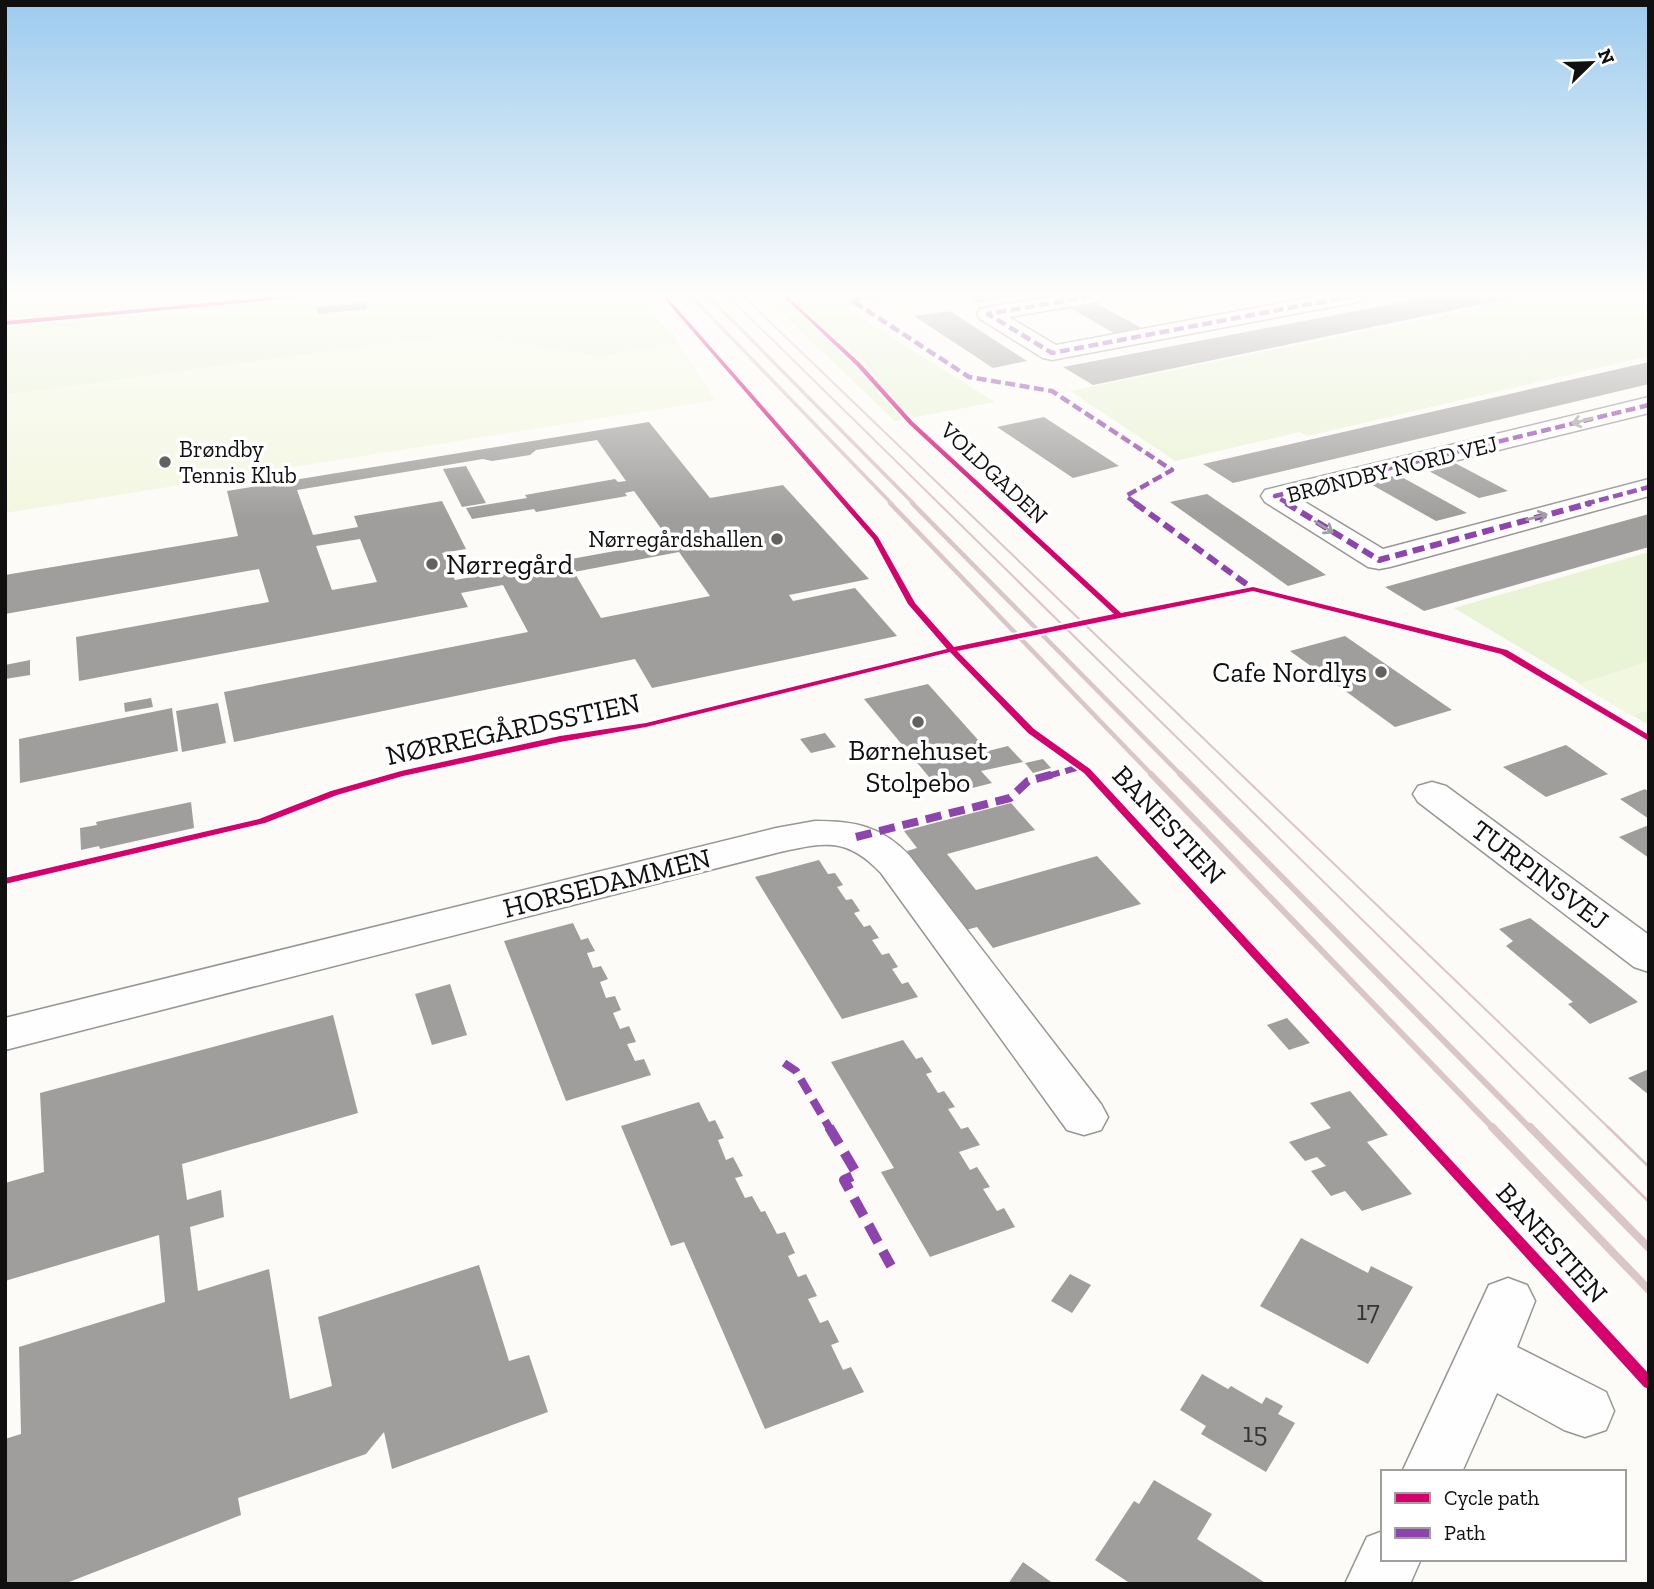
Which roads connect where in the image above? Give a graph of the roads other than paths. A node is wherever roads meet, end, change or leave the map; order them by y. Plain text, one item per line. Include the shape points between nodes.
1 (1649, 405) edge
2 (1649, 487) edge
3 (1432, 794) dead end
4 (1649, 957) edge
5 (5, 1034) edge
6 (1084, 1118) dead end
7 (1508, 1301) dead end
8 (1484, 1358) junction
9 (1585, 1411) dead end
10 (1433, 1470) edge
11 (1388, 1561) edge
12 (1377, 1584) edge

1 -> 2 street, BRØNDBY NORD VEJ via 1275,496 1379,560
3 - 4 street, TURPINSVEJ
5 - 6 street, HORSEDAMMEN via 720,855 810,834 844,833 873,843 895,864
7 - 8 street
8 - 9 street
8 - 10 street
11 - 12 street

